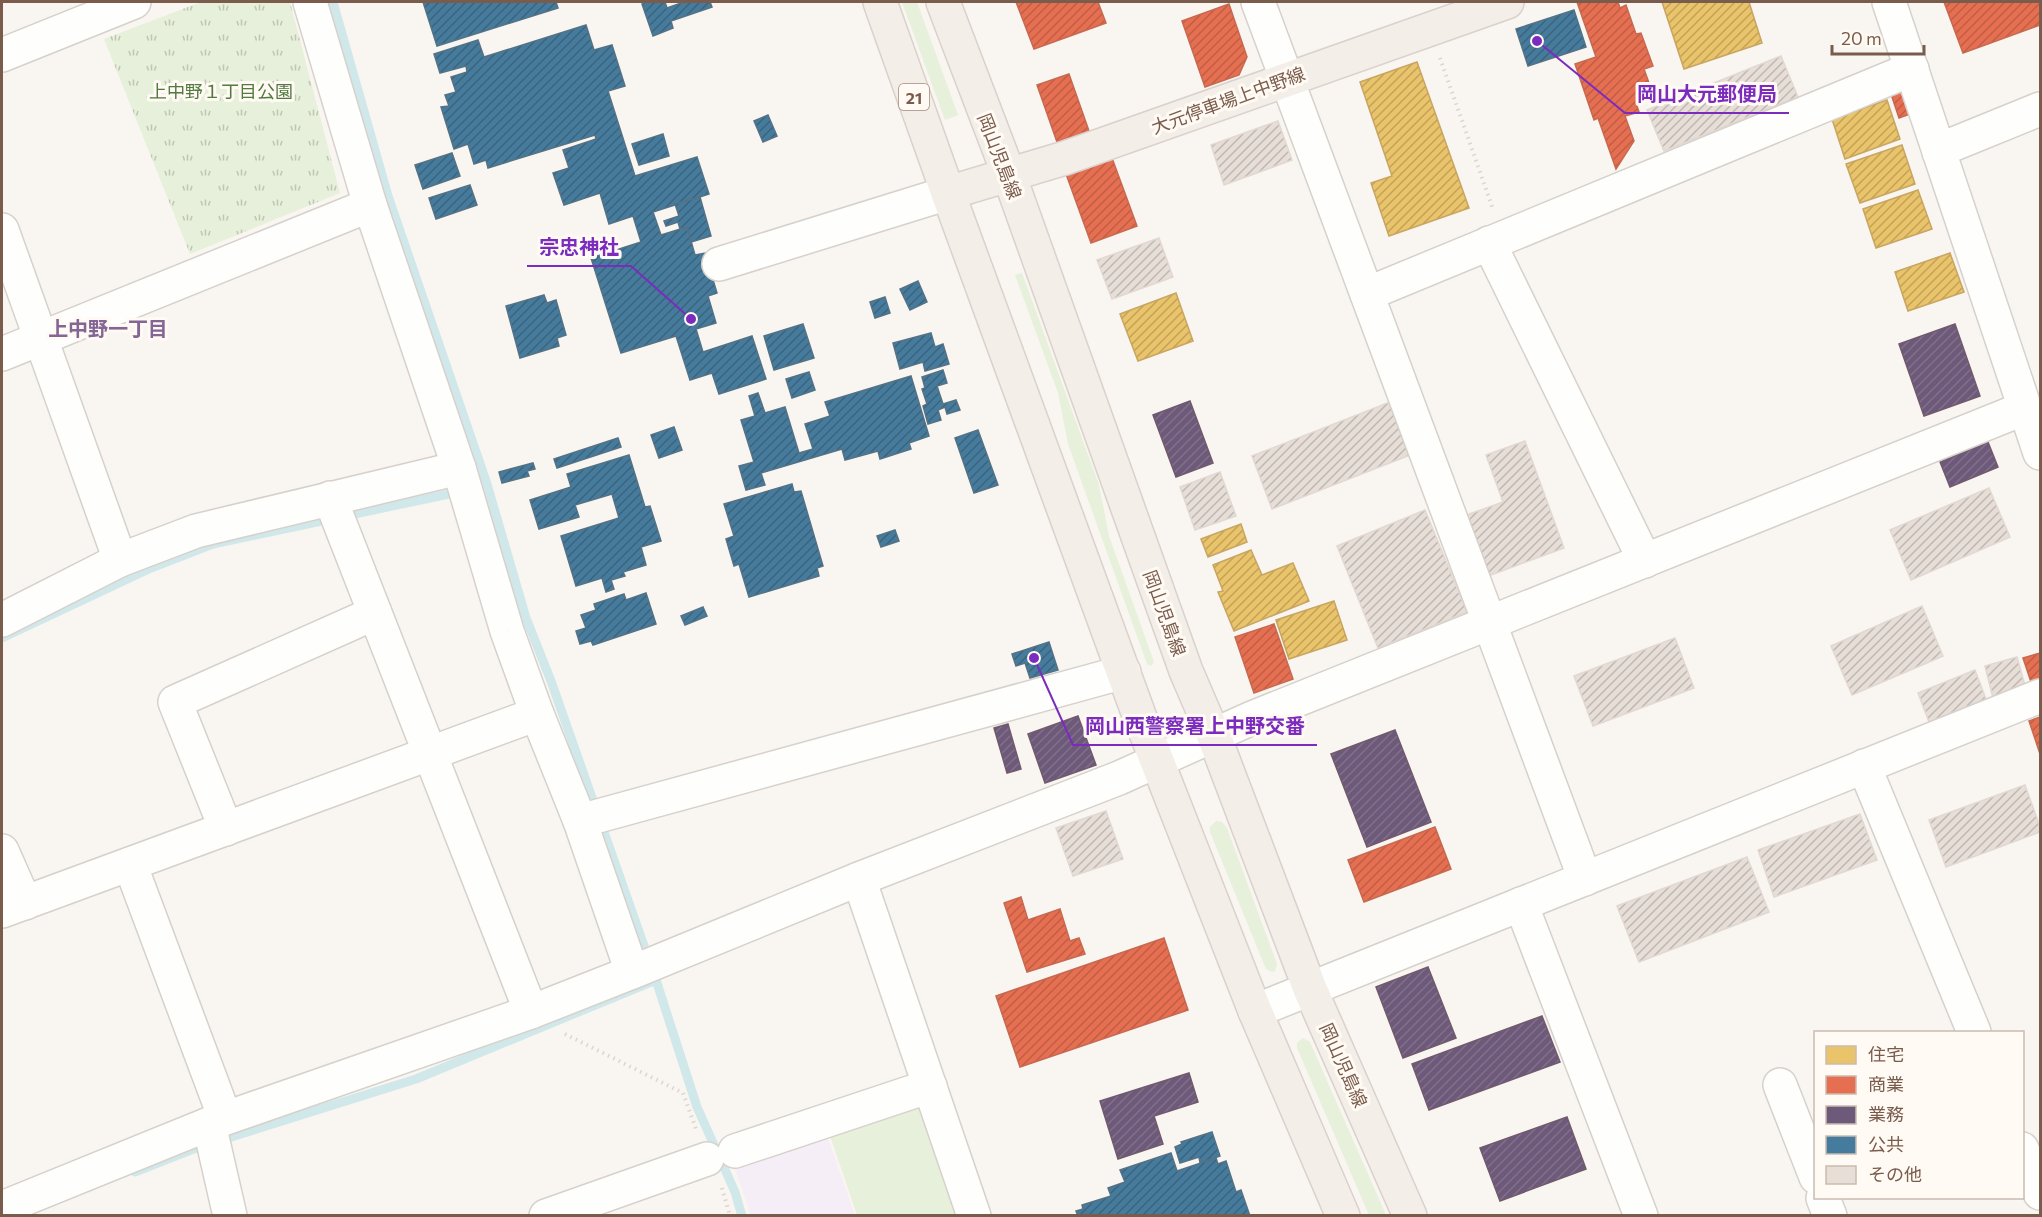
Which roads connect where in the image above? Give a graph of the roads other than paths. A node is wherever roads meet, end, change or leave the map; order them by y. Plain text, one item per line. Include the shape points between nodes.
1 (134, 2) edge
2 (310, 2) edge
3 (880, 2) edge
4 (943, 2) edge
5 (1258, 2) edge
6 (1889, 2) edge
7 (1489, 5) edge
8 (2, 55) edge
9 (1912, 69) junction
10 (1287, 79) junction
11 (2040, 109) edge
12 (1939, 152) junction
13 (1009, 175) junction
14 (948, 193) junction
15 (370, 205) junction
16 (2, 230) edge
17 (1496, 241) junction
18 (719, 264) dead end
19 (1367, 294) junction
20 (40, 339) junction
21 (2, 354) edge
22 (2025, 408) junction
23 (2040, 449) edge
24 (459, 468) junction
25 (335, 510) junction
26 (120, 560) junction
27 (1645, 561) junction
28 (375, 613) junction
29 (2, 620) edge
30 (1489, 624) junction
31 (1124, 672) junction
32 (2040, 696) edge
33 (537, 714) junction
34 (1214, 736) junction
35 (430, 753) junction
36 (1158, 761) junction
37 (1864, 766) junction
38 (592, 818) junction
39 (225, 829) junction
40 (2, 851) edge
41 (130, 864) junction
42 (859, 879) junction
43 (1585, 879) junction
44 (1521, 904) junction
45 (13, 907) edge
46 (643, 968) junction
47 (1310, 989) junction
48 (1255, 1011) junction
49 (531, 1012) junction
50 (1974, 1031) edge
51 (1780, 1085) dead end
52 (930, 1086) junction
53 (215, 1131) junction
54 (2024, 1154) edge
55 (1814, 1174) edge
56 (2040, 1192) edge
57 (1824, 1199) edge
58 (2, 1208) edge
59 (230, 1215) edge
60 (546, 1215) edge
61 (974, 1215) edge
62 (1343, 1215) edge
63 (1410, 1215) edge
64 (1641, 1215) edge
65 (1830, 1215) edge

1 - 8 street
2 - 15 street
3 - 14 main road, 21
4 - 13 main road, 岡山児島線
5 - 10 street
6 - 9 street
7 - 10 main road, 大元停車場上中野線
9 - 12 street
9 - 17 street
10 - 13 main road, 大元停車場上中野線
10 - 19 street
11 - 12 street
12 - 22 street
13 - 14 main road, 大元停車場上中野線
13 - 34 main road, 岡山児島線 via 1186,671
14 - 18 street
14 - 31 main road, 21
15 - 20 street
15 - 24 street
16 - 20 street
17 - 19 street
17 - 27 street
19 - 30 street
20 - 21 street
20 - 26 street
22 - 23 street
22 - 27 street
24 - 25 street
24 - 33 street via 507,631
25 - 26 street via 196,531
25 - 28 street
26 - 29 street
27 - 30 street
28 - 35 street
28 - 39 street via 175,702
30 - 34 street
30 - 43 street
31 - 36 main road, 21
31 - 38 street
32 - 37 street
33 - 35 street
33 - 38 street
34 - 36 street
34 - 47 main road, 岡山児島線
35 - 39 street
35 - 49 street
36 - 42 street
36 - 48 main road, 21
37 - 43 street
37 - 50 street
38 - 46 street
39 - 41 street
40 - 45 street
41 - 45 street
41 - 53 street
42 - 46 street
42 - 52 street
43 - 44 street
44 - 47 street
44 - 64 street
46 - 49 street
47 - 48 street
47 - 63 main road, 岡山児島線
48 - 62 main road, 21
49 - 53 street
51 - 55 street
52 - 60 street
52 - 61 street
53 - 58 street
53 - 59 street
54 - 56 street
57 - 65 street

